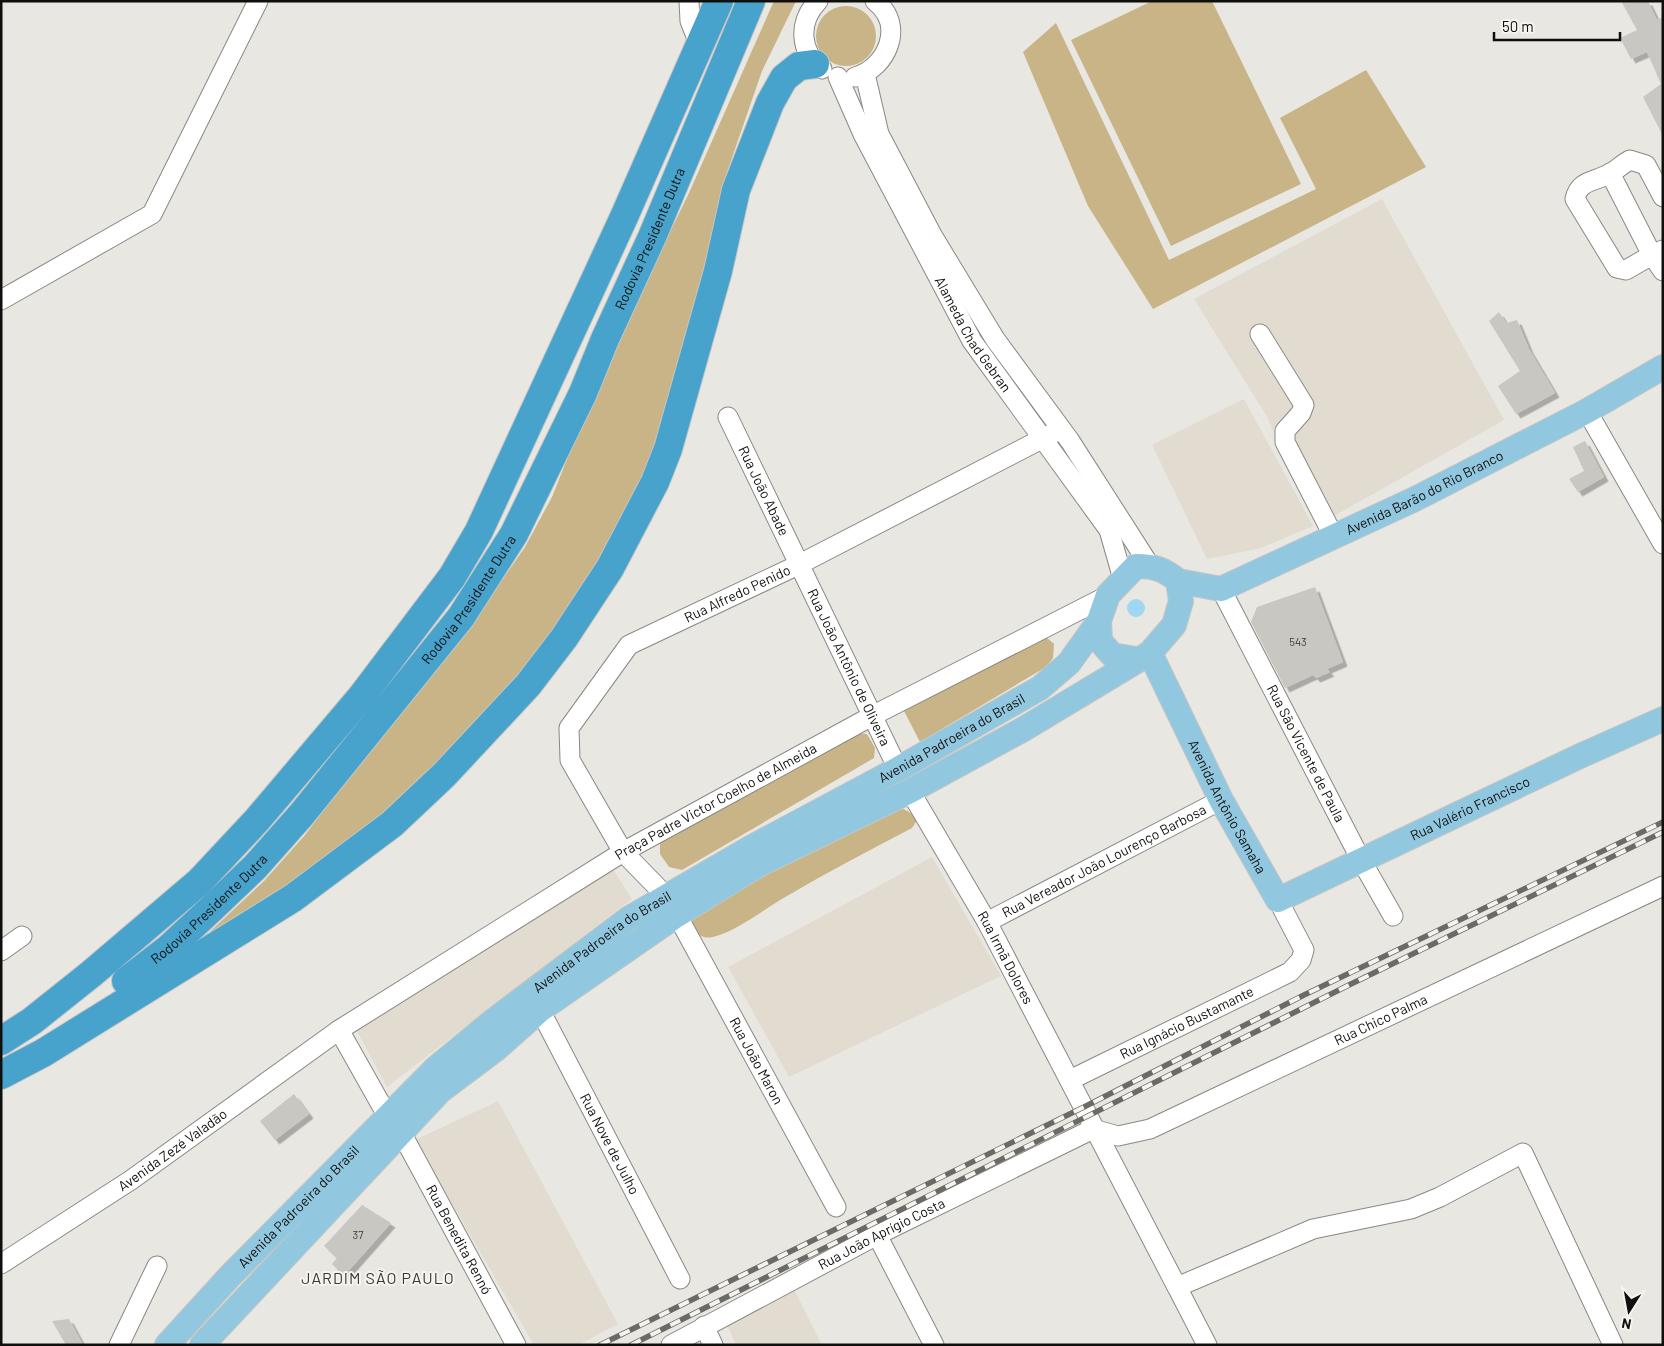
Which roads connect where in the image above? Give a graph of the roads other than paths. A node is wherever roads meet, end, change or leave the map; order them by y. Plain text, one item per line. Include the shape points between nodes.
1 (258, 1) edge
2 (689, 1) edge
3 (719, 1) edge
4 (751, 1) edge
5 (818, 1) edge
6 (875, 1) edge
7 (885, 9) edge
8 (700, 46) junction
9 (815, 64) junction
10 (865, 74) junction
11 (838, 77) junction
12 (1610, 173) junction
13 (1663, 197) edge
14 (915, 218) junction
15 (1658, 252) edge
16 (1663, 271) edge
17 (1, 300) edge
18 (1260, 334) dead end
19 (1010, 359) junction
20 (1663, 368) edge
21 (994, 372) junction
22 (1587, 411) junction
23 (728, 417) dead end
24 (1061, 429) junction
25 (1043, 439) junction
26 (1334, 537) junction
27 (1663, 544) edge
28 (798, 565) junction
29 (1150, 566) junction
30 (1178, 581) junction
31 (1115, 588) junction
32 (1221, 589) junction
33 (1099, 621) junction
34 (1143, 656) junction
35 (872, 716) junction
36 (1663, 719) edge
37 (898, 769) junction
38 (910, 791) junction
39 (1221, 800) junction
40 (623, 852) junction
41 (1361, 860) junction
42 (1663, 886) edge
43 (1278, 900) junction
44 (672, 905) junction
45 (1393, 916) dead end
46 (987, 922) junction
47 (22, 936) dead end
48 (1, 951) edge
49 (1301, 960) joint
50 (540, 1010) junction
51 (339, 1030) junction
52 (1, 1041) edge
53 (1, 1062) edge
54 (1, 1075) edge
55 (1070, 1080) junction
56 (395, 1126) junction
57 (1093, 1129) junction
58 (836, 1207) dead end
59 (877, 1235) junction
60 (1, 1264) edge
61 (157, 1266) dead end
62 (680, 1280) dead end
63 (1177, 1287) junction
64 (704, 1326) junction
65 (119, 1345) edge
66 (167, 1345) edge
67 (202, 1345) edge
68 (516, 1345) edge
69 (671, 1345) edge
70 (713, 1345) edge
71 (934, 1345) edge
72 (1206, 1345) edge
73 (1613, 1345) edge

1 - 17 street via 152,214
2 - 8 street via 690,21
3 - 8 highway, Rodovia Presidente Dutra
4 - 53 highway, Rodovia Presidente Dutra via 583,393 514,534 460,617 302,814 218,903 169,948 110,993
5 - 9 street via 809,12 803,39
6 - 7 street
7 - 10 street via 891,29 890,43 881,61
8 - 52 highway, Rodovia Presidente Dutra via 479,531 452,577 362,696 199,882 91,974
9 - 11 street
9 - 54 highway via 799,66 784,78 770,103 736,190 718,270 656,482 610,568 528,686 444,775 398,818 292,898 43,1053
10 - 11 street via 852,78
10 - 14 street, Alameda Chad Gebran via 879,134
11 - 14 street, Alameda Chad Gebran via 863,134
12 - 13 street via 1630,160 1646,165
12 - 15 street
12 - 15 street via 1582,184 1575,199 1618,268 1626,270
14 - 19 street, Alameda Chad Gebran
14 - 21 street, Alameda Chad Gebran via 972,341
15 - 16 street
18 - 26 street via 1304,405 1301,414 1285,431 1286,442
19 - 21 street
19 - 24 street, Alameda Chad Gebran
20 - 22 main road, Avenida Barão do Rio Branco
21 - 25 street, Alameda Chad Gebran
22 - 26 main road, Avenida Barão do Rio Branco
22 - 27 street
23 - 28 street, Rua João Abade
24 - 25 street, Rua Alfredo Penido
24 - 29 street, Alameda Chad Gebran
25 - 28 street, Rua Alfredo Penido
25 - 31 street, Alameda Chad Gebran via 1109,530
26 - 32 main road, Avenida Barão do Rio Branco
28 - 35 street, Rua João Antônio de Oliveira
28 - 40 street, Rua Alfredo Penido via 629,645 569,728 570,760
29 - 30 main road via 1165,570
29 - 31 main road via 1136,566
30 - 32 main road
30 - 34 main road via 1181,601 1174,625
31 - 33 main road
31 - 35 street, Praça Padre Victor Coelho de Almeida
32 - 41 street, Rua São Vicente de Paula
33 - 34 main road via 1100,641 1112,655
33 - 37 main road, Avenida Padroeira do Brasil via 1069,664 1040,688
34 - 38 main road, Avenida Padroeira do Brasil via 1022,730
34 - 39 main road, Avenida Antônio Samaha
35 - 37 street, Rua João Antônio de Oliveira
35 - 40 street, Praça Padre Victor Coelho de Almeida
36 - 41 main road, Rua Valério Francisco
37 - 38 main road
37 - 44 main road, Avenida Padroeira do Brasil
38 - 44 main road, Avenida Padroeira do Brasil
38 - 46 street, Rua Irmã Dolores
39 - 43 main road, Avenida Antônio Samaha
39 - 46 street, Rua Vereador João Lourenço Barbosa
40 - 44 street, Rua João Maron
40 - 51 street, Praça Padre Victor Coelho de Almeida
41 - 43 main road, Rua Valério Francisco
41 - 45 street, Rua São Vicente de Paula
42 - 57 street, Rua Chico Palma via 1150,1129 1118,1136
43 - 49 street, Avenida Antônio Samaha via 1304,950
44 - 50 main road, Avenida Padroeira do Brasil
44 - 56 main road, Avenida Padroeira do Brasil via 598,941 493,1021 436,1068
44 - 58 street, Rua João Maron
46 - 55 street, Rua Irmã Dolores
47 - 48 street
49 - 55 street, Rua Ignácio Bustamante via 1290,972
50 - 56 main road, Avenida Padroeira do Brasil via 496,1049
50 - 62 street, Rua Nove de Julho
51 - 56 street, Rua Benedita Rennó
51 - 60 street, Avenida Zezé Valadão via 131,1180
55 - 57 street, Rua Irmã Dolores
56 - 66 main road, Avenida Padroeira do Brasil via 229,1277
56 - 67 main road, Avenida Padroeira do Brasil
56 - 68 street, Rua Benedita Rennó
57 - 59 street, Rua João Aprígio Costa
57 - 63 street, Rua Irmã Dolores
59 - 64 street, Rua João Aprígio Costa
59 - 71 street
61 - 65 street
63 - 72 street, Rua Irmã Dolores
63 - 73 street via 1313,1229 1411,1209 1523,1153
64 - 69 street, Rua João Aprígio Costa
64 - 70 street

